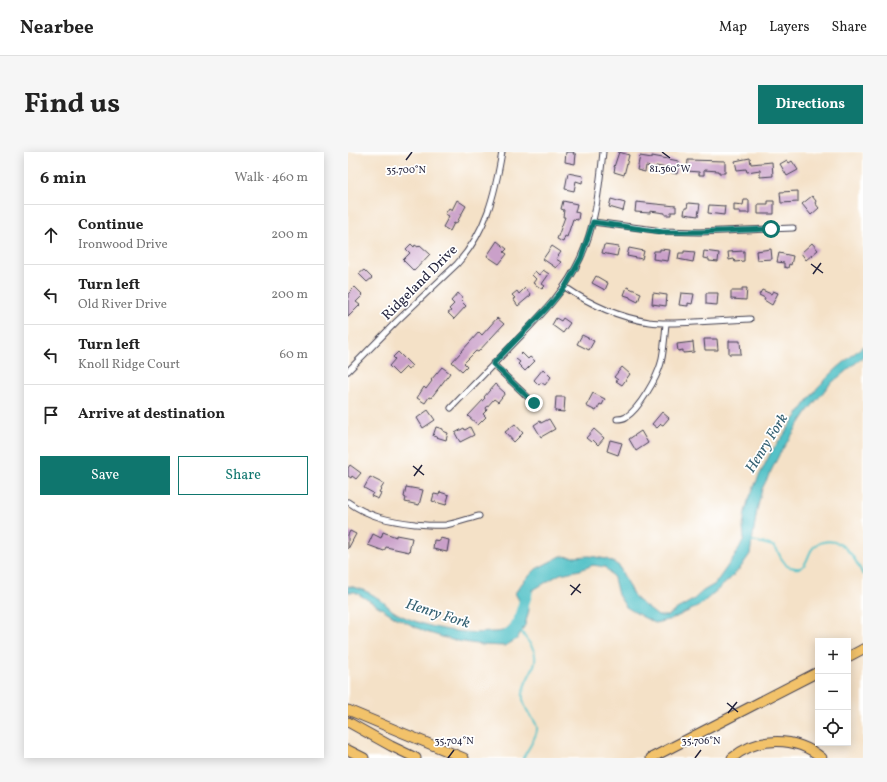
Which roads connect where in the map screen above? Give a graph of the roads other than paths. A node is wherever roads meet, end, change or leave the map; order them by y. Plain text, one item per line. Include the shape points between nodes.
1 (502, 152) edge
2 (603, 152) edge
3 (593, 222) junction
4 (793, 228) dead end
5 (565, 287) junction
6 (750, 319) dead end
7 (666, 323) junction
8 (493, 364) junction
9 (348, 371) edge
10 (534, 403) dead end
11 (451, 408) dead end
12 (617, 419) dead end
13 (348, 502) edge
14 (479, 516) dead end
15 (863, 649) edge
16 (851, 655) edge
17 (815, 674) edge
18 (348, 710) edge
19 (348, 722) edge
20 (348, 750) edge
21 (364, 758) edge
22 (416, 758) edge
23 (464, 758) edge
24 (651, 758) edge
25 (732, 758) edge
26 (822, 758) edge

1 - 9 street, Ridgeland Drive via 496,187 488,210 465,255
2 - 3 street
3 - 4 street via 663,232
3 - 5 street via 581,258
5 - 7 street via 610,312 627,318
5 - 8 street
6 - 7 street
7 - 12 street via 664,350 657,374 644,398 632,413 625,418
8 - 10 street
8 - 11 street
13 - 14 street via 376,517 395,522 434,526
15 - 16 highway
17 - 24 highway
18 - 23 highway
19 - 22 highway
20 - 21 highway
25 - 26 highway via 751,746 778,741 804,747

